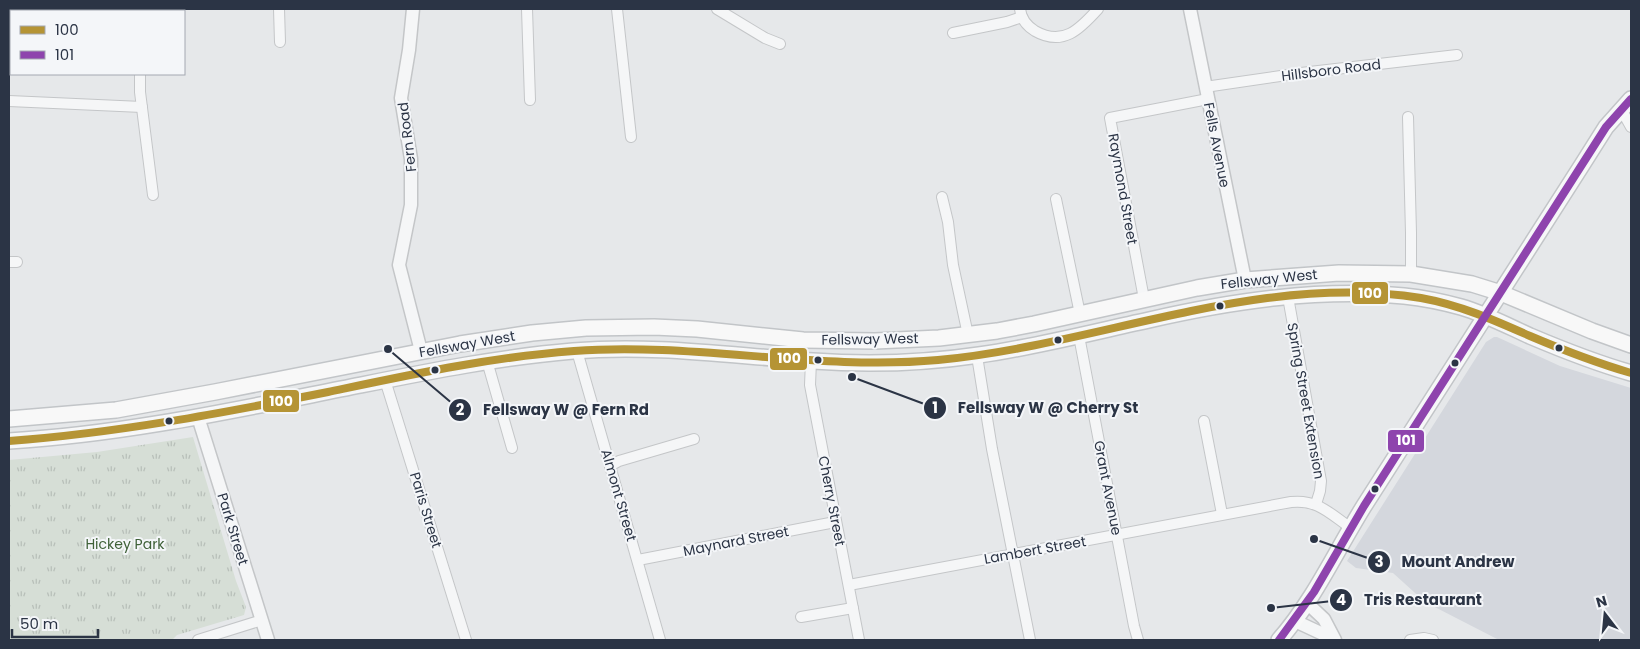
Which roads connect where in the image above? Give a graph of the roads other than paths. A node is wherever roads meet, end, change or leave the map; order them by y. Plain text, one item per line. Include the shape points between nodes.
1 (279, 9) edge
2 (413, 9) edge
3 (526, 9) edge
4 (617, 9) edge
5 (717, 9) edge
6 (1098, 9) edge
7 (1190, 9) edge
8 (1021, 13) edge
9 (953, 33) dead end
10 (280, 42) dead end
11 (780, 44) dead end
12 (1457, 55) dead end
13 (140, 75) edge
14 (1206, 93) junction
15 (530, 100) dead end
16 (9, 101) edge
17 (1626, 104) edge
18 (142, 107) junction
19 (1408, 117) dead end
20 (1631, 127) edge
21 (631, 136) dead end
22 (153, 195) dead end
23 (942, 197) dead end
24 (1056, 199) dead end
25 (1410, 274) junction
26 (1245, 280) junction
27 (1501, 293) junction
28 (1288, 297) junction
29 (1144, 299) junction
30 (1080, 314) junction
31 (1485, 316) junction
32 (968, 335) junction
33 (1079, 336) junction
34 (1631, 345) edge
35 (422, 351) junction
36 (577, 351) junction
37 (977, 356) junction
38 (487, 361) junction
39 (812, 361) junction
40 (1631, 373) edge
41 (385, 380) junction
42 (198, 417) junction
43 (9, 419) edge
44 (1204, 421) dead end
45 (694, 439) dead end
46 (9, 441) edge
47 (512, 448) dead end
48 (610, 466) junction
49 (1316, 504) junction
50 (1222, 514) junction
51 (835, 522) junction
52 (1351, 528) junction
53 (1117, 535) junction
54 (1013, 554) junction
55 (638, 560) junction
56 (848, 584) junction
57 (1307, 603) junction
58 (852, 608) junction
59 (801, 617) dead end
60 (262, 620) junction
61 (1295, 621) junction
62 (198, 640) edge
63 (268, 640) edge
64 (466, 640) edge
65 (660, 640) edge
66 (859, 640) edge
67 (1030, 640) edge
68 (1138, 640) edge
69 (1279, 640) edge
70 (1328, 640) edge
71 (1334, 640) edge
72 (1410, 640) edge
73 (1433, 640) edge

1 - 10 street
2 - 35 street, Fern Road via 402,98 411,159 411,205 400,266
3 - 15 street
4 - 21 street
5 - 11 street via 764,38
6 - 8 street via 1080,27 1059,37 1048,37 1033,30
7 - 14 street, Fells Avenue
8 - 9 street via 1007,22
12 - 14 street, Hillsboro Road via 1301,73
13 - 18 street
14 - 26 street, Fells Avenue
14 - 29 street, Raymond Street via 1110,118
16 - 18 street
17 - 20 street
17 - 27 main road via 1606,128
18 - 22 street
19 - 25 street
23 - 32 street
24 - 30 street
25 - 26 main road, Fellsway West via 1339,273
25 - 27 main road, Fellsway West via 1457,281
26 - 29 main road, Fellsway West
27 - 31 main road
27 - 34 main road, Fellsway West
28 - 31 main road, Fellsway West via 1357,294 1407,297 1461,307
28 - 33 main road, Fellsway West via 1191,311
28 - 49 street, Spring Street Extension via 1321,481
29 - 30 main road, Fellsway West
30 - 32 main road, Fellsway West
31 - 40 main road, Fellsway West via 1567,352
31 - 52 main road
32 - 35 main road, Fellsway West via 850,341 697,329 624,327 532,333
33 - 37 main road, Fellsway West
33 - 53 street, Grant Avenue
35 - 43 main road, Fellsway West via 116,410
36 - 38 main road, Fellsway West
36 - 39 main road, Fellsway West via 652,349
36 - 48 street, Almont Street
37 - 39 main road, Fellsway West via 887,362
37 - 54 street
38 - 41 main road, Fellsway West
38 - 47 street
39 - 51 street, Cherry Street via 810,385
41 - 42 main road, Fellsway West
41 - 64 street, Paris Street
42 - 46 main road, Fellsway West via 111,431
42 - 60 street, Park Street
44 - 50 street
45 - 48 street
48 - 55 street, Almont Street
49 - 50 street, Lambert Street via 1291,502
49 - 52 street, Lambert Street
50 - 53 street, Lambert Street
51 - 55 street, Maynard Street
51 - 56 street, Cherry Street
52 - 57 main road
53 - 54 street, Lambert Street
53 - 68 street, Grant Avenue
54 - 56 street, Lambert Street
54 - 67 street
55 - 65 street, Almont Street
56 - 58 street, Cherry Street
57 - 61 main road
57 - 71 street via 1324,618
58 - 59 street
58 - 66 street, Cherry Street
60 - 62 street
60 - 63 street, Park Street
61 - 69 main road
61 - 70 street
72 - 73 street

